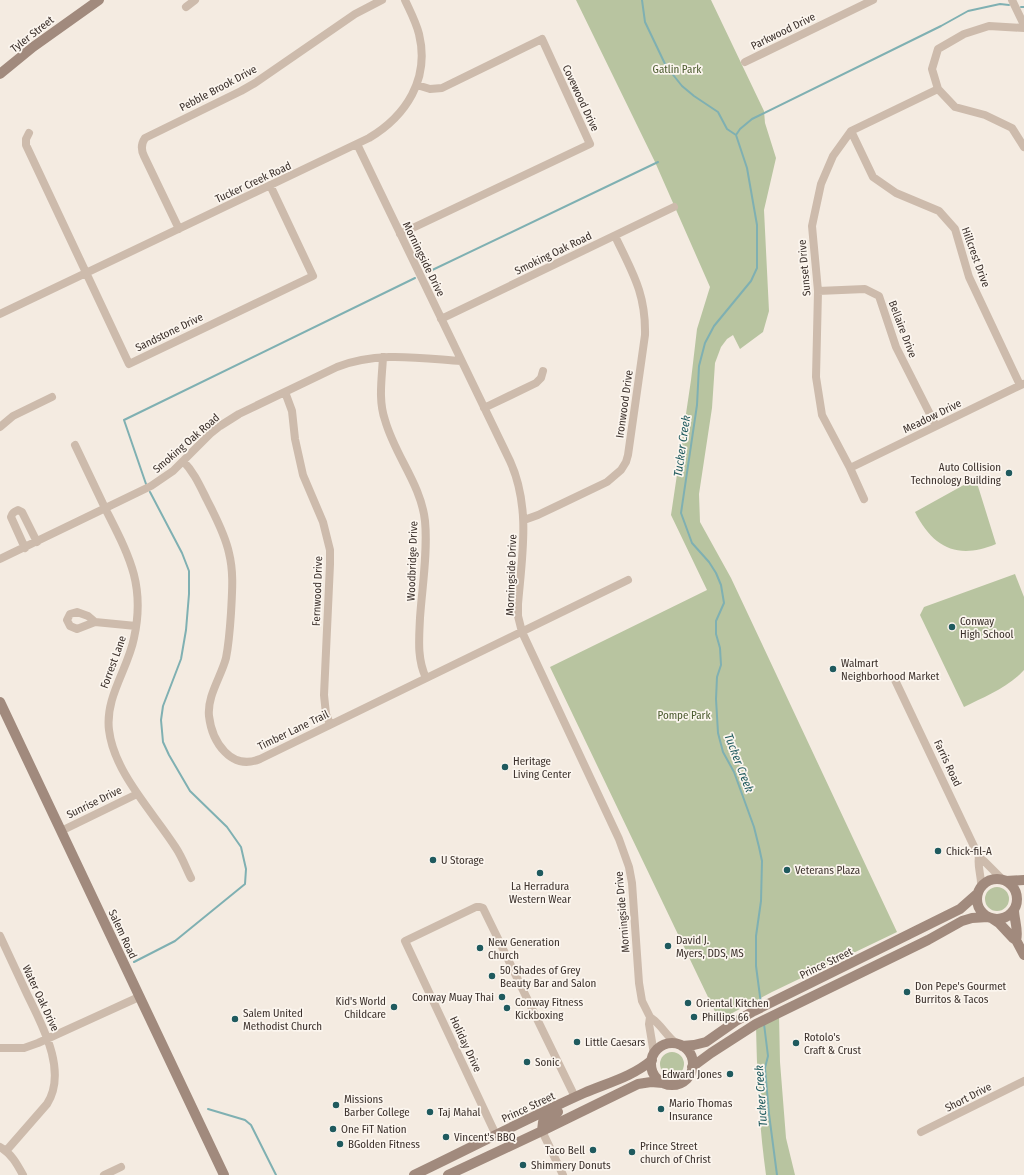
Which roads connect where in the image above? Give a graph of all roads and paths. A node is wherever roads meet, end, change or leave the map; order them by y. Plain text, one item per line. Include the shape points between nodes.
1 (99, 0) edge
2 (195, 0) edge
3 (382, 0) edge
4 (405, 0) edge
5 (873, 0) edge
6 (1012, 0) edge
7 (186, 6) dead end
8 (1024, 27) edge
9 (745, 62) dead end
10 (0, 74) edge
11 (417, 85) junction
12 (938, 89) junction
13 (851, 131) junction
14 (29, 133) dead end
15 (357, 144) junction
16 (1024, 147) edge
17 (270, 185) junction
18 (674, 207) dead end
19 (178, 229) junction
20 (400, 234) junction
21 (615, 236) junction
22 (86, 273) junction
23 (818, 291) junction
24 (0, 314) edge
25 (441, 319) junction
26 (383, 357) junction
27 (461, 361) junction
28 (543, 371) dead end
29 (1022, 384) edge
30 (285, 392) junction
31 (52, 397) dead end
32 (484, 408) junction
33 (936, 426) junction
34 (0, 427) edge
35 (75, 445) dead end
36 (183, 461) junction
37 (850, 468) junction
38 (864, 499) dead end
39 (106, 508) junction
40 (524, 520) junction
41 (37, 542) junction
42 (25, 548) junction
43 (0, 559) edge
44 (628, 580) dead end
45 (95, 622) dead end
46 (136, 626) junction
47 (522, 632) junction
48 (426, 678) junction
49 (895, 680) dead end
50 (0, 702) edge
51 (330, 724) junction
52 (138, 794) junction
53 (61, 831) junction
54 (979, 857) junction
55 (191, 878) dead end
56 (1004, 880) junction
57 (1024, 880) edge
58 (979, 891) junction
59 (1024, 897) edge
60 (1015, 908) junction
61 (990, 918) junction
62 (0, 936) edge
63 (1016, 940) junction
64 (1024, 956) edge
65 (139, 997) junction
66 (650, 1017) junction
67 (48, 1040) junction
68 (679, 1045) junction
69 (0, 1048) edge
70 (653, 1057) junction
71 (692, 1067) junction
72 (1024, 1081) edge
73 (663, 1083) junction
74 (570, 1100) junction
75 (552, 1126) junction
76 (542, 1131) junction
77 (921, 1132) dead end
78 (492, 1137) junction
79 (3, 1149) edge
80 (121, 1167) dead end
81 (461, 1169) junction
82 (23, 1175) edge
83 (104, 1175) edge
84 (224, 1175) edge
85 (414, 1175) edge
86 (449, 1175) edge
87 (563, 1175) edge

1 - 10 main road, Tyler Street
2 - 7 street
3 - 19 street, Pebble Brook Drive via 355,14 241,91 145,138 142,142 144,156
4 - 11 street, Tucker Creek Road via 417,25 421,48
5 - 9 street, Parkwood Drive
6 - 8 street
8 - 12 street via 989,26 964,34 938,49 932,70
11 - 15 street, Tucker Creek Road via 408,103 391,124
11 - 20 street, Covewood Drive via 430,89 442,88 542,39 590,144
12 - 13 street, Sunset Drive
12 - 16 street via 955,107 1012,128
13 - 23 street, Sunset Drive via 833,156 821,184 812,226
13 - 29 street, Hillcrest Drive via 873,177 896,194 939,210 955,229 969,277
14 - 22 street, Sandstone Drive via 26,145
15 - 17 street, Tucker Creek Road
15 - 20 street, Morningside Drive
17 - 19 street, Tucker Creek Road
17 - 22 street, Sandstone Drive via 313,276 129,364
18 - 21 street, Smoking Oak Road
19 - 22 street, Tucker Creek Road
20 - 25 street, Morningside Drive
21 - 25 street, Smoking Oak Road
21 - 40 street, Ironwood Drive via 638,286 645,322 626,462 615,477 607,482
22 - 24 street, Tucker Creek Road
23 - 33 street, Bellaire Drive via 865,288 879,296 896,347
23 - 37 street, Sunset Drive via 816,377 822,415
25 - 27 street, Morningside Drive
26 - 27 street, Smoking Oak Road
26 - 30 street, Smoking Oak Road via 349,362
26 - 48 street, Woodbridge Drive via 381,394 384,420 414,482 424,513 426,534 419,655
27 - 32 street, Morningside Drive
28 - 32 street via 536,383
29 - 33 street, Meadow Drive
30 - 36 street, Smoking Oak Road via 220,426
30 - 51 street, Fernwood Drive via 292,411 303,475 323,522 330,550 324,695
31 - 34 street via 13,416
32 - 40 street, Morningside Drive via 516,475 523,501
33 - 37 street, Meadow Drive
35 - 39 street, Forrest Lane
36 - 39 street, Smoking Oak Road via 163,479
36 - 51 street, Timber Lane Trail via 192,470 218,524 230,553 233,574 228,649 211,698 209,712 212,730 222,750 230,758 250,762
37 - 38 street, Sunset Drive
39 - 41 street, Smoking Oak Road
39 - 46 street, Forrest Lane via 134,572 138,606
40 - 47 street, Morningside Drive via 518,604
41 - 42 street, Smoking Oak Road
41 - 42 street via 22,512 15,511 11,517
42 - 43 street, Smoking Oak Road
44 - 47 street, Timber Lane Trail
45 - 46 street
46 - 52 street, Forrest Lane via 132,648 112,699 108,722 113,749
47 - 48 street, Timber Lane Trail
47 - 66 street, Morningside Drive via 619,839 629,867 638,983
48 - 51 street, Timber Lane Trail
49 - 54 street, Farris Road
50 - 53 main road, Salem Road
52 - 53 street, Sunrise Drive
52 - 55 street, Forrest Lane via 176,848
53 - 65 main road, Salem Road
54 - 56 street, Farris Road
54 - 58 street, Farris Road
56 - 57 main road
56 - 58 main road via 991,880
56 - 60 main road via 1016,890 1018,898
58 - 61 main road via 976,900 978,908
58 - 68 main road, Prince Street via 966,906 754,1011 706,1042
59 - 60 main road
60 - 61 main road via 1011,915 1004,918
60 - 63 main road via 1018,936
61 - 63 main road
61 - 71 main road via 978,917 962,921 756,1024
62 - 67 street, Water Oak Drive
63 - 64 main road
65 - 67 street
65 - 84 main road, Salem Road
66 - 68 street, Morningside Drive via 668,1038
66 - 70 street, Morningside Drive
67 - 69 street via 24,1048
67 - 79 street, Water Oak Drive via 54,1072 52,1097
68 - 70 main road via 663,1046
68 - 71 main road via 690,1055
70 - 73 main road via 651,1068 654,1075
70 - 74 main road, Prince Street via 639,1070
71 - 73 main road via 688,1076 680,1083
72 - 77 street, Short Drive
73 - 75 main road via 638,1084
74 - 75 main road via 574,1107 553,1121
74 - 76 main road via 562,1110 543,1122
74 - 78 main road, Prince Street
74 - 78 street, Holiday Drive via 483,908 480,907 405,941
75 - 76 main road
76 - 81 main road
76 - 87 street
78 - 81 main road via 488,1149 464,1161
78 - 85 main road, Prince Street
78 - 86 main road via 481,1148 452,1163
79 - 82 street
80 - 83 street
81 - 86 main road

